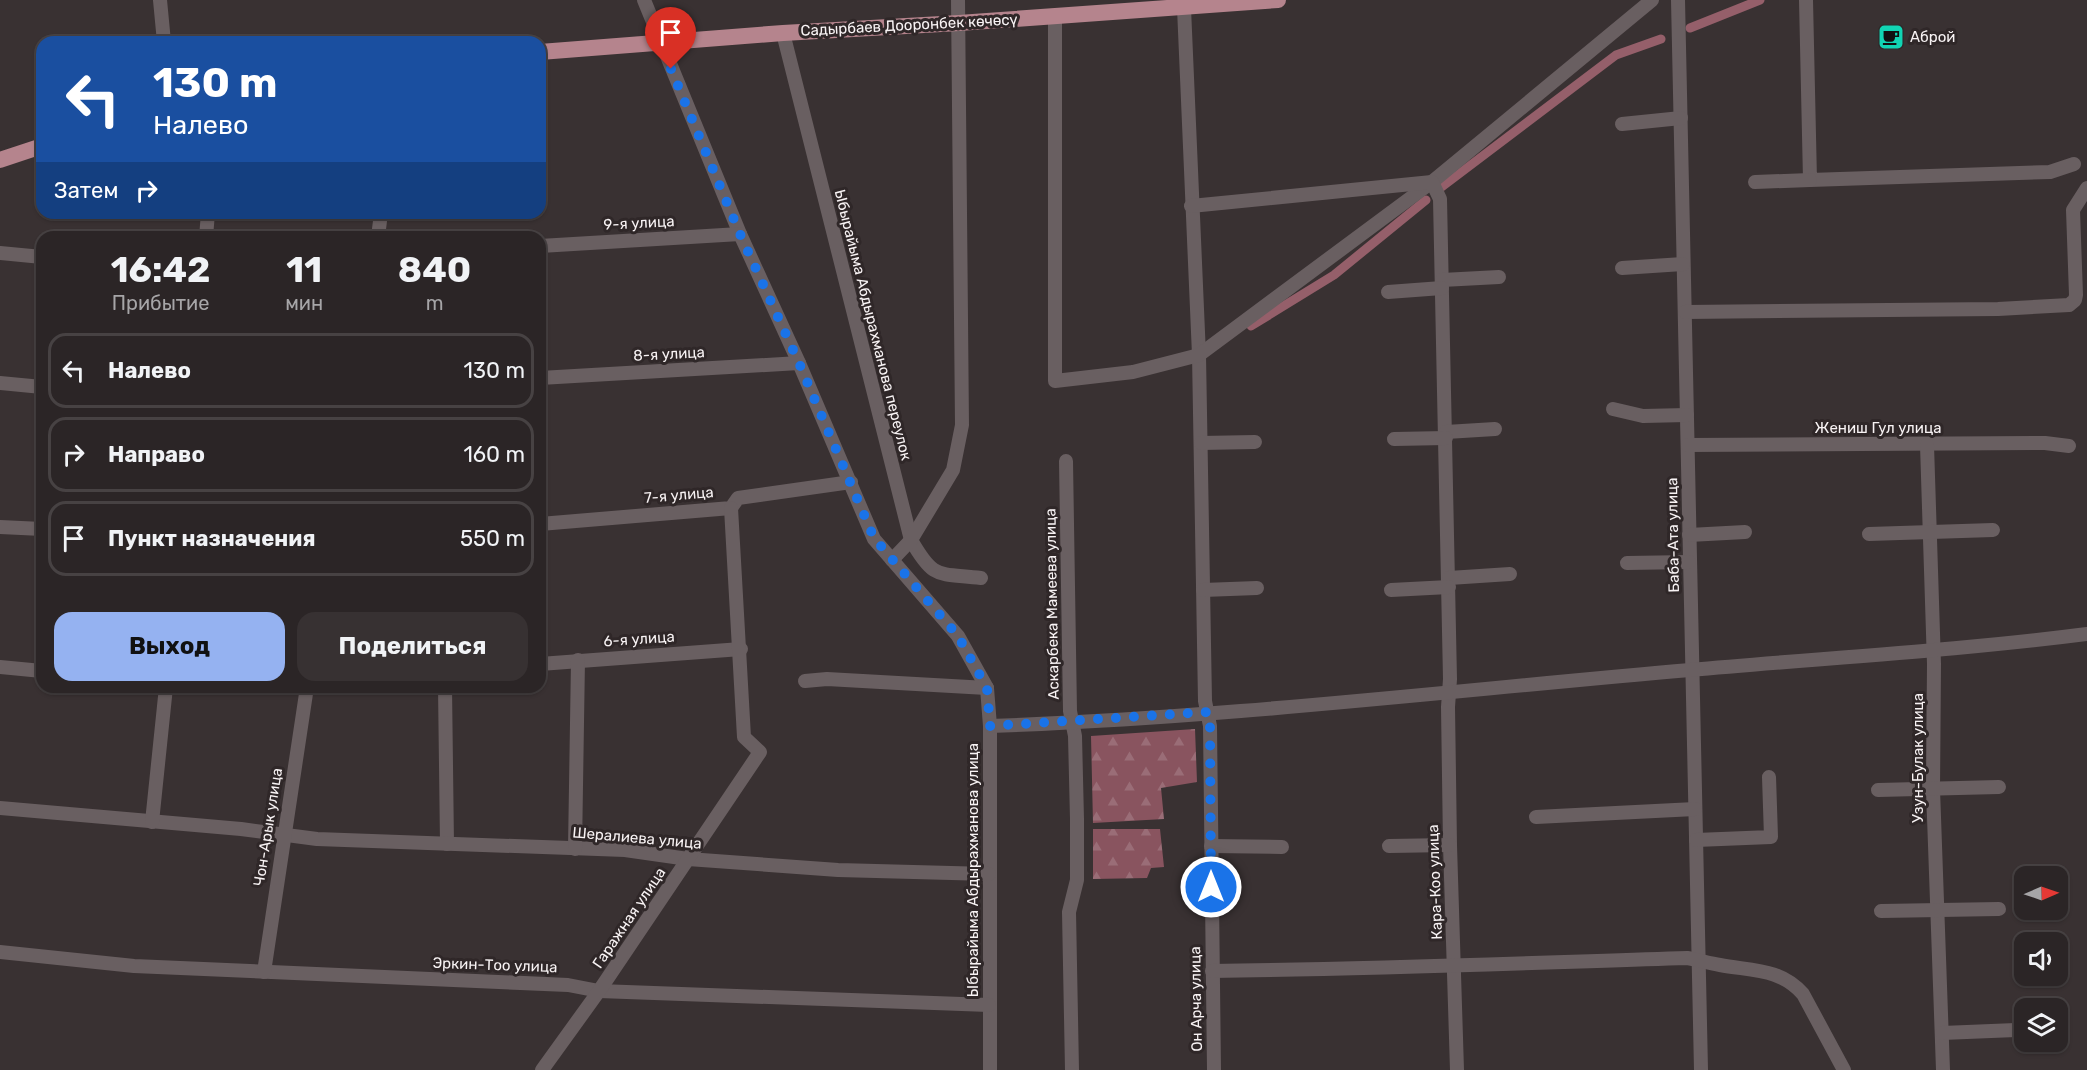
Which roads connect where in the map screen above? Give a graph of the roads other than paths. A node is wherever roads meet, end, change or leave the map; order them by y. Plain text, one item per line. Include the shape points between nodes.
1 (160, 0) edge
2 (644, 0) edge
3 (958, 0) edge
4 (1278, 0) edge
5 (1652, 0) edge
6 (1678, 0) edge
7 (1806, 0) edge
8 (1184, 8) junction
9 (1055, 16) junction
10 (958, 23) junction
11 (783, 33) junction
12 (163, 36) edge
13 (660, 43) junction
14 (546, 52) edge
15 (1681, 118) junction
16 (1622, 123) dead end
17 (36, 148) edge
18 (0, 160) edge
19 (2074, 164) dead end
20 (1810, 180) junction
21 (1432, 182) junction
22 (1755, 182) dead end
23 (2087, 188) edge
24 (1191, 206) junction
25 (740, 234) junction
26 (546, 246) edge
27 (0, 253) edge
28 (36, 256) edge
29 (1683, 264) junction
30 (1622, 268) dead end
31 (1498, 277) dead end
32 (1442, 284) junction
33 (1388, 292) dead end
34 (1685, 312) junction
35 (1198, 355) junction
36 (799, 363) junction
37 (546, 378) edge
38 (0, 383) edge
39 (36, 386) edge
40 (1613, 409) dead end
41 (1687, 415) junction
42 (1495, 429) dead end
43 (1446, 435) junction
44 (1394, 439) dead end
45 (1255, 442) dead end
46 (1201, 443) junction
47 (1688, 445) junction
48 (1927, 445) junction
49 (2069, 446) dead end
50 (1066, 461) dead end
51 (850, 482) junction
52 (731, 508) junction
53 (546, 523) edge
54 (0, 527) edge
55 (36, 529) edge
56 (1993, 530) dead end
57 (1930, 531) junction
58 (1745, 532) dead end
59 (1869, 534) dead end
60 (1689, 535) junction
61 (911, 540) junction
62 (892, 560) junction
63 (1689, 562) junction
64 (1627, 563) dead end
65 (1509, 574) dead end
66 (981, 578) dead end
67 (1449, 583) junction
68 (1257, 588) dead end
69 (1203, 590) junction
70 (1391, 590) dead end
71 (2087, 634) edge
72 (741, 649) junction
73 (1934, 652) junction
74 (578, 660) junction
75 (546, 663) edge
76 (0, 667) edge
77 (36, 670) edge
78 (1692, 670) junction
79 (805, 681) dead end
80 (987, 688) junction
81 (165, 693) edge
82 (306, 693) edge
83 (445, 693) edge
84 (1449, 693) junction
85 (1208, 712) junction
86 (1072, 723) junction
87 (990, 726) junction
88 (1769, 777) dead end
89 (1999, 787) dead end
90 (1933, 789) junction
91 (1878, 790) dead end
92 (0, 808) edge
93 (1695, 809) junction
94 (1536, 817) dead end
95 (152, 822) junction
96 (283, 835) junction
97 (1696, 840) junction
98 (447, 844) junction
99 (1450, 845) junction
100 (1211, 846) junction
101 (1389, 846) dead end
102 (1282, 847) dead end
103 (575, 849) junction
104 (688, 859) junction
105 (989, 874) junction
106 (1938, 909) junction
107 (1999, 909) dead end
108 (1881, 911) dead end
109 (0, 952) edge
110 (1699, 960) junction
111 (1455, 964) junction
112 (1212, 970) junction
113 (264, 972) junction
114 (599, 991) junction
115 (989, 1005) junction
116 (2014, 1030) edge
117 (1942, 1033) junction
118 (542, 1070) edge
119 (990, 1070) edge
120 (1072, 1070) edge
121 (1214, 1070) edge
122 (1457, 1070) edge
123 (1701, 1070) edge
124 (1844, 1070) edge
125 (1942, 1070) edge

1 - 12 street
2 - 13 street, Ыбырайыма Абдырахманова улица
3 - 10 street
4 - 8 main road, Садырбаев Дооронбек көчөсү
5 - 21 street
6 - 15 street, Баба-Ата улица
7 - 20 street
8 - 9 main road, Садырбаев Дооронбек көчөсү
8 - 24 street, Он Арча улица
9 - 10 main road, Садырбаев Дооронбек көчөсү
9 - 35 street via 1055,381 1133,372
10 - 11 main road, Садырбаев Дооронбек көчөсү
10 - 61 street via 962,425 953,470
11 - 13 main road, Садырбаев Дооронбек көчөсү
11 - 61 street, Ыбырайыма Абдырахманова переулок
13 - 14 main road, Садырбаев Дооронбек көчөсү
13 - 25 street, Ыбырайыма Абдырахманова улица
15 - 16 street
15 - 29 street, Баба-Ата улица
17 - 18 main road
19 - 20 street via 2050,172
20 - 22 street
21 - 24 street
21 - 32 street, Кара-Коо улица via 1440,199
21 - 35 street
23 - 34 street via 2073,210 2076,295 2069,305
24 - 35 street, Он Арча улица
25 - 26 street, 9-я улица
25 - 36 street, Ыбырайыма Абдырахманова улица
27 - 28 street
29 - 30 street
29 - 34 street, Баба-Ата улица
31 - 32 street
32 - 33 street
32 - 43 street, Кара-Коо улица
34 - 41 street, Баба-Ата улица
35 - 46 street, Он Арча улица
36 - 37 street, 8-я улица
36 - 51 street, Ыбырайыма Абдырахманова улица
38 - 39 street
40 - 41 street via 1643,416
41 - 47 street, Баба-Ата улица
42 - 43 street
43 - 44 street
43 - 67 street, Кара-Коо улица
45 - 46 street
46 - 69 street, Он Арча улица
47 - 48 street, Жениш Гул улица
47 - 60 street, Баба-Ата улица
48 - 49 street, Жениш Гул улица
48 - 57 street, Узун-Булак улица
50 - 86 street, Аскарбека Мамеева улица
51 - 52 street, 7-я улица via 738,498
51 - 62 street, Ыбырайыма Абдырахманова улица via 874,538
52 - 53 street, 7-я улица
52 - 72 street, Гаражная улица
54 - 55 street
56 - 57 street
57 - 59 street
57 - 73 street, Узун-Булак улица
58 - 60 street
60 - 63 street, Баба-Ата улица
61 - 62 street
61 - 66 street, Ыбырайыма Абдырахманова переулок via 925,565 933,571
62 - 80 street, Ыбырайыма Абдырахманова улица via 958,636
63 - 64 street
63 - 78 street, Баба-Ата улица
65 - 67 street
67 - 70 street
67 - 84 street, Кара-Коо улица
68 - 69 street
69 - 85 street, Он Арча улица
71 - 73 street
72 - 74 street, 6-я улица
72 - 104 street, Гаражная улица via 744,737 760,752
73 - 78 street
73 - 90 street, Узун-Булак улица
74 - 75 street, 6-я улица
74 - 103 street
76 - 77 street
78 - 84 street
78 - 93 street, Баба-Ата улица
79 - 80 street
80 - 87 street, Ыбырайыма Абдырахманова улица
81 - 95 street
82 - 96 street, Чон-Арык улица
83 - 98 street
84 - 85 street
84 - 99 street, Кара-Коо улица
85 - 86 street
85 - 100 street, Он Арча улица
86 - 87 street
86 - 120 street, Аскарбека Мамеева улица via 1077,880 1070,912
87 - 105 street, Ыбырайыма Абдырахманова улица
88 - 97 street via 1771,837
89 - 90 street
90 - 91 street
90 - 106 street, Узун-Булак улица
92 - 95 street, Шералиева улица
93 - 94 street
93 - 97 street, Баба-Ата улица
95 - 96 street, Шералиева улица
96 - 98 street, Шералиева улица
96 - 113 street, Чон-Арык улица
97 - 110 street, Баба-Ата улица
98 - 103 street, Шералиева улица
99 - 101 street
99 - 111 street, Кара-Коо улица
100 - 102 street
100 - 112 street, Он Арча улица
103 - 104 street, Шералиева улица via 625,850
104 - 105 street, Шералиева улица via 838,870
104 - 114 street, Гаражная улица
105 - 115 street, Ыбырайыма Абдырахманова улица
106 - 107 street
106 - 108 street
106 - 117 street, Узун-Булак улица
109 - 113 street, Эркин-Тоо улица via 134,966
110 - 111 street
110 - 123 street, Баба-Ата улица
110 - 124 street via 1765,970 1794,984
111 - 112 street via 1381,969
111 - 122 street, Кара-Коо улица
112 - 121 street, Он Арча улица
113 - 114 street, Эркин-Тоо улица via 568,985
114 - 115 street, Эркин-Тоо улица
114 - 118 street, Гаражная улица
115 - 119 street, Ыбырайыма Абдырахманова улица
116 - 117 street
117 - 125 street, Узун-Булак улица

